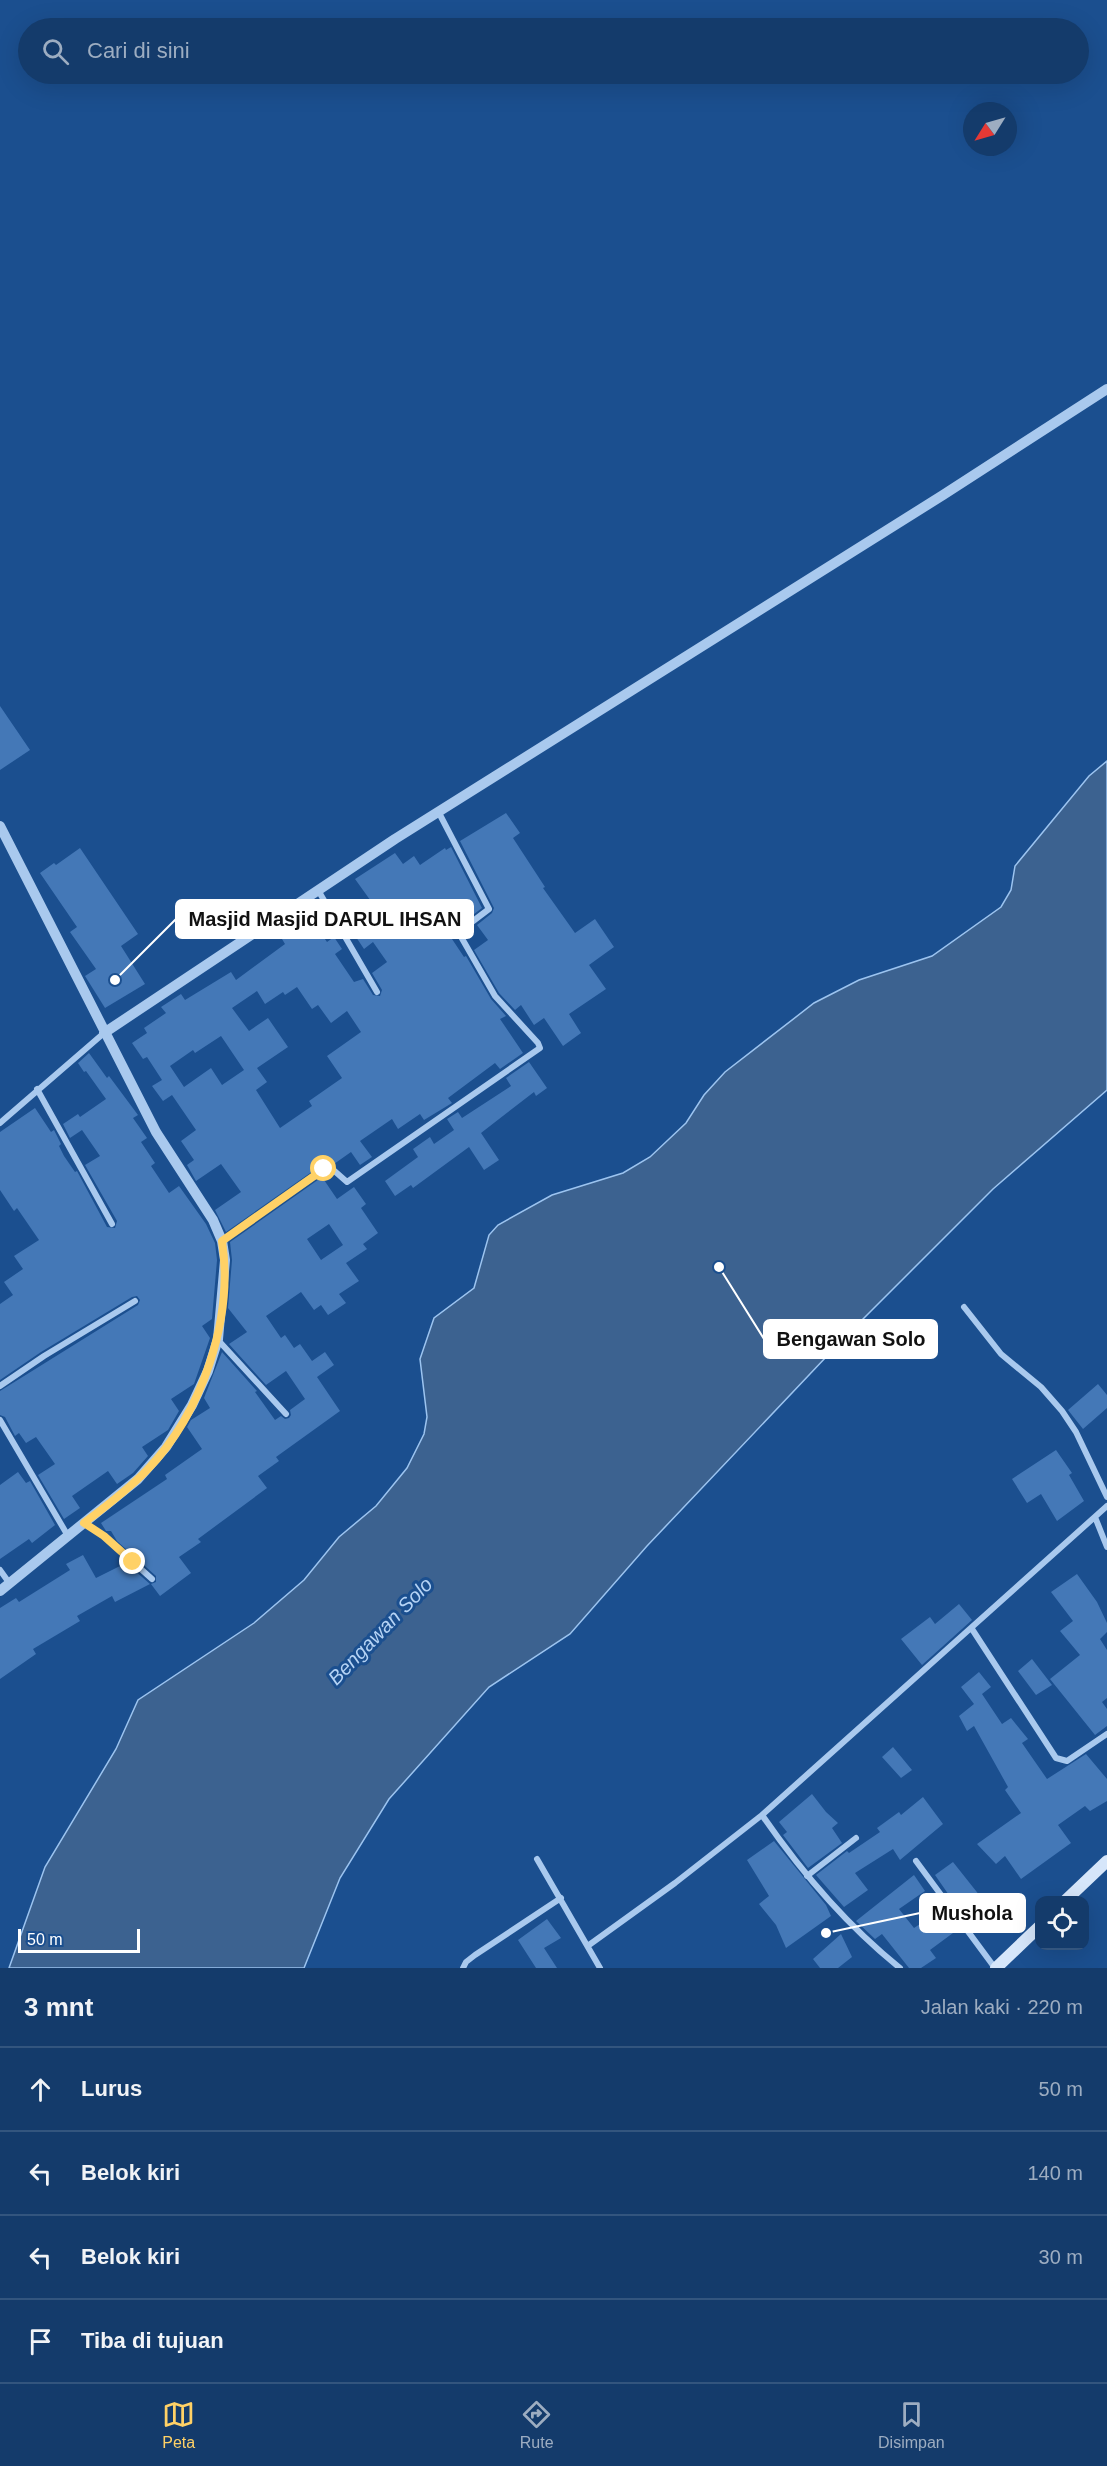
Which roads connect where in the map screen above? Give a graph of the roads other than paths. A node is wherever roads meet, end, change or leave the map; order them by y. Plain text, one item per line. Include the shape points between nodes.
1 (1107, 389) edge
2 (438, 811) junction
3 (0, 826) edge
4 (318, 890) junction
5 (377, 992) dead end
6 (104, 1033) junction
7 (37, 1089) junction
8 (0, 1123) edge
9 (112, 1224) dead end
10 (222, 1241) junction
11 (135, 1301) dead end
12 (964, 1307) dead end
13 (218, 1339) junction
14 (0, 1386) edge
15 (286, 1414) dead end
16 (0, 1420) edge
17 (1107, 1497) edge
18 (1107, 1506) edge
19 (1095, 1517) junction
20 (84, 1523) junction
21 (69, 1536) junction
22 (1107, 1547) edge
23 (0, 1570) edge
24 (152, 1579) dead end
25 (10, 1584) junction
26 (0, 1591) edge
27 (972, 1629) junction
28 (1107, 1734) edge
29 (762, 1815) junction
30 (856, 1838) dead end
31 (537, 1859) dead end
32 (916, 1861) dead end
33 (1107, 1861) edge
34 (807, 1876) junction
35 (1070, 1896) edge
36 (561, 1898) junction
37 (1035, 1931) edge
38 (589, 1945) junction
39 (463, 1968) edge
40 (600, 1968) edge
41 (900, 1968) edge
42 (996, 1968) edge

1 - 2 street
2 - 4 street
2 - 10 street via 489,909 460,935 495,996 541,1047 347,1182 326,1168
3 - 6 street
4 - 5 street
4 - 6 street
6 - 7 street
6 - 10 street via 156,1132 213,1220
7 - 8 street
7 - 9 street
10 - 13 street via 224,1276
11 - 14 street
12 - 17 street via 1001,1354 1041,1387 1062,1411
13 - 15 street
13 - 20 street via 192,1405 166,1447 138,1479
16 - 21 street
18 - 19 street
19 - 22 street
19 - 27 street
20 - 21 street
20 - 24 street
21 - 25 street
23 - 25 street
25 - 26 street
27 - 28 street via 1056,1758 1067,1761
27 - 29 street
29 - 34 street
29 - 38 street
30 - 34 street
31 - 36 street
32 - 42 street
33 - 35 main road
34 - 41 street via 843,1917
36 - 38 street
36 - 39 street via 475,1955
37 - 42 main road
38 - 40 street

